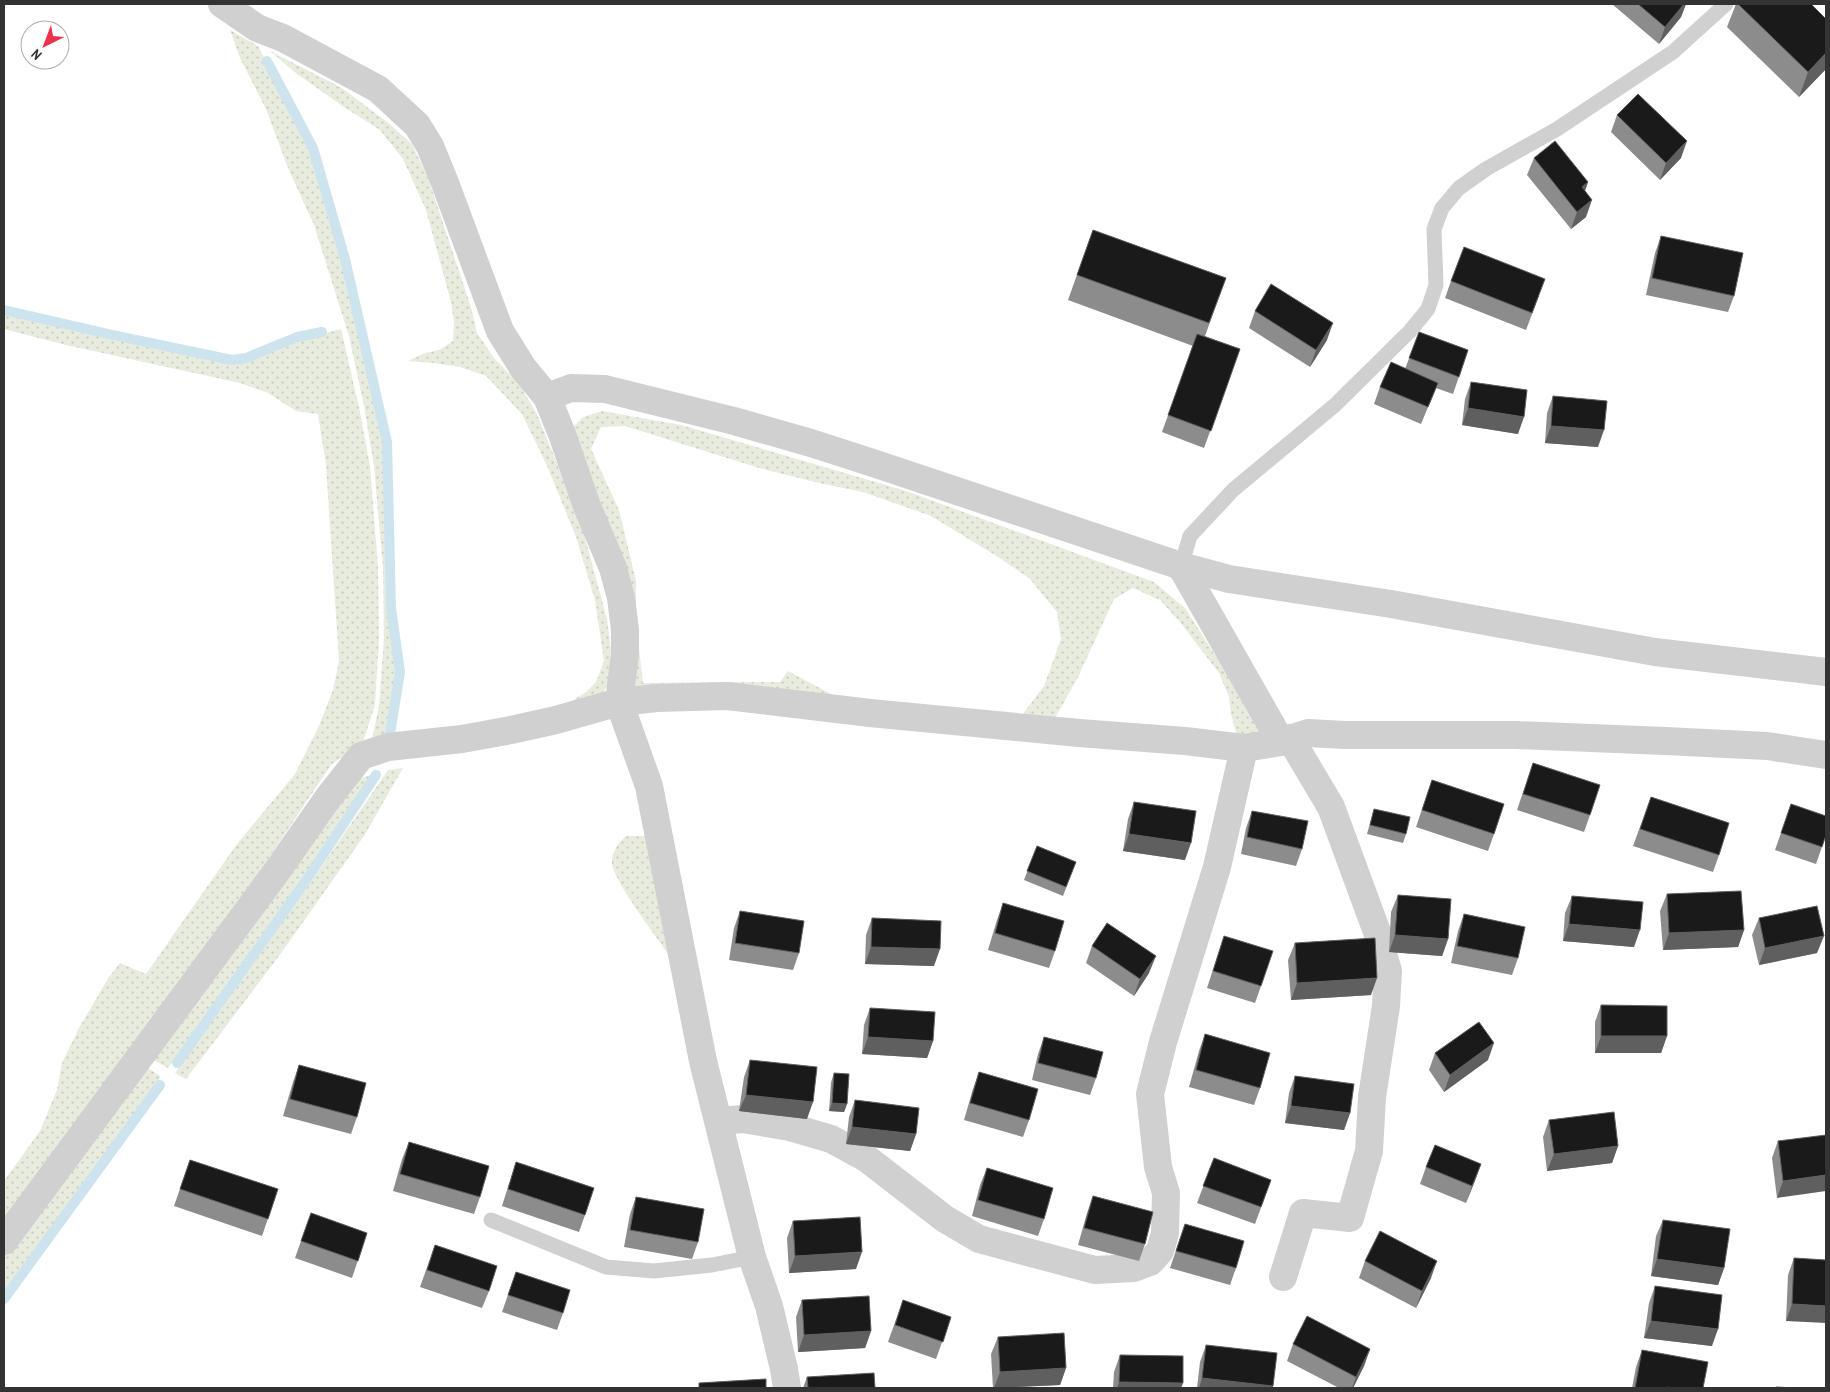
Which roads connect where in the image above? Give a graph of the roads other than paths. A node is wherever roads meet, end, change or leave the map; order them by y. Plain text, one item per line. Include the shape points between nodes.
1 (222, 4) edge
2 (1726, 4) edge
3 (547, 398) junction
4 (1181, 566) junction
5 (1826, 672) edge
6 (619, 702) junction
7 (1286, 740) junction
8 (1244, 748) junction
9 (1826, 755) edge
10 (719, 1120) junction
11 (491, 1220) dead end
12 (4, 1241) edge
13 (752, 1257) junction
14 (1283, 1277) dead end
15 (787, 1388) edge

1 - 3 street via 257,28 283,38 378,89 417,125 430,146 445,183 500,331
2 - 4 lane via 1673,52 1557,129 1459,188 1442,208 1434,229 1436,285 1428,309 1335,405 1233,490 1190,536
3 - 4 street via 571,388 605,389 734,421 857,458
3 - 6 street via 610,559 620,598 625,630
4 - 5 street via 1229,579 1391,604 1656,652
4 - 7 street
6 - 8 street via 727,696 870,713
6 - 10 street via 649,786 703,1060
6 - 12 street via 511,730 388,747 361,756
7 - 8 street
7 - 9 street via 1308,733 1516,735 1767,746
7 - 14 street via 1331,807 1388,971 1372,1096 1370,1151 1350,1218 1304,1213
8 - 10 street via 1217,867 1150,1094 1158,1167 1166,1193 1165,1232 1160,1250 1150,1262 1134,1268 1095,1270 979,1239 945,1219 866,1158 831,1139 790,1127 743,1119
10 - 13 street
11 - 13 lane via 606,1267 654,1271
13 - 15 street via 769,1306

